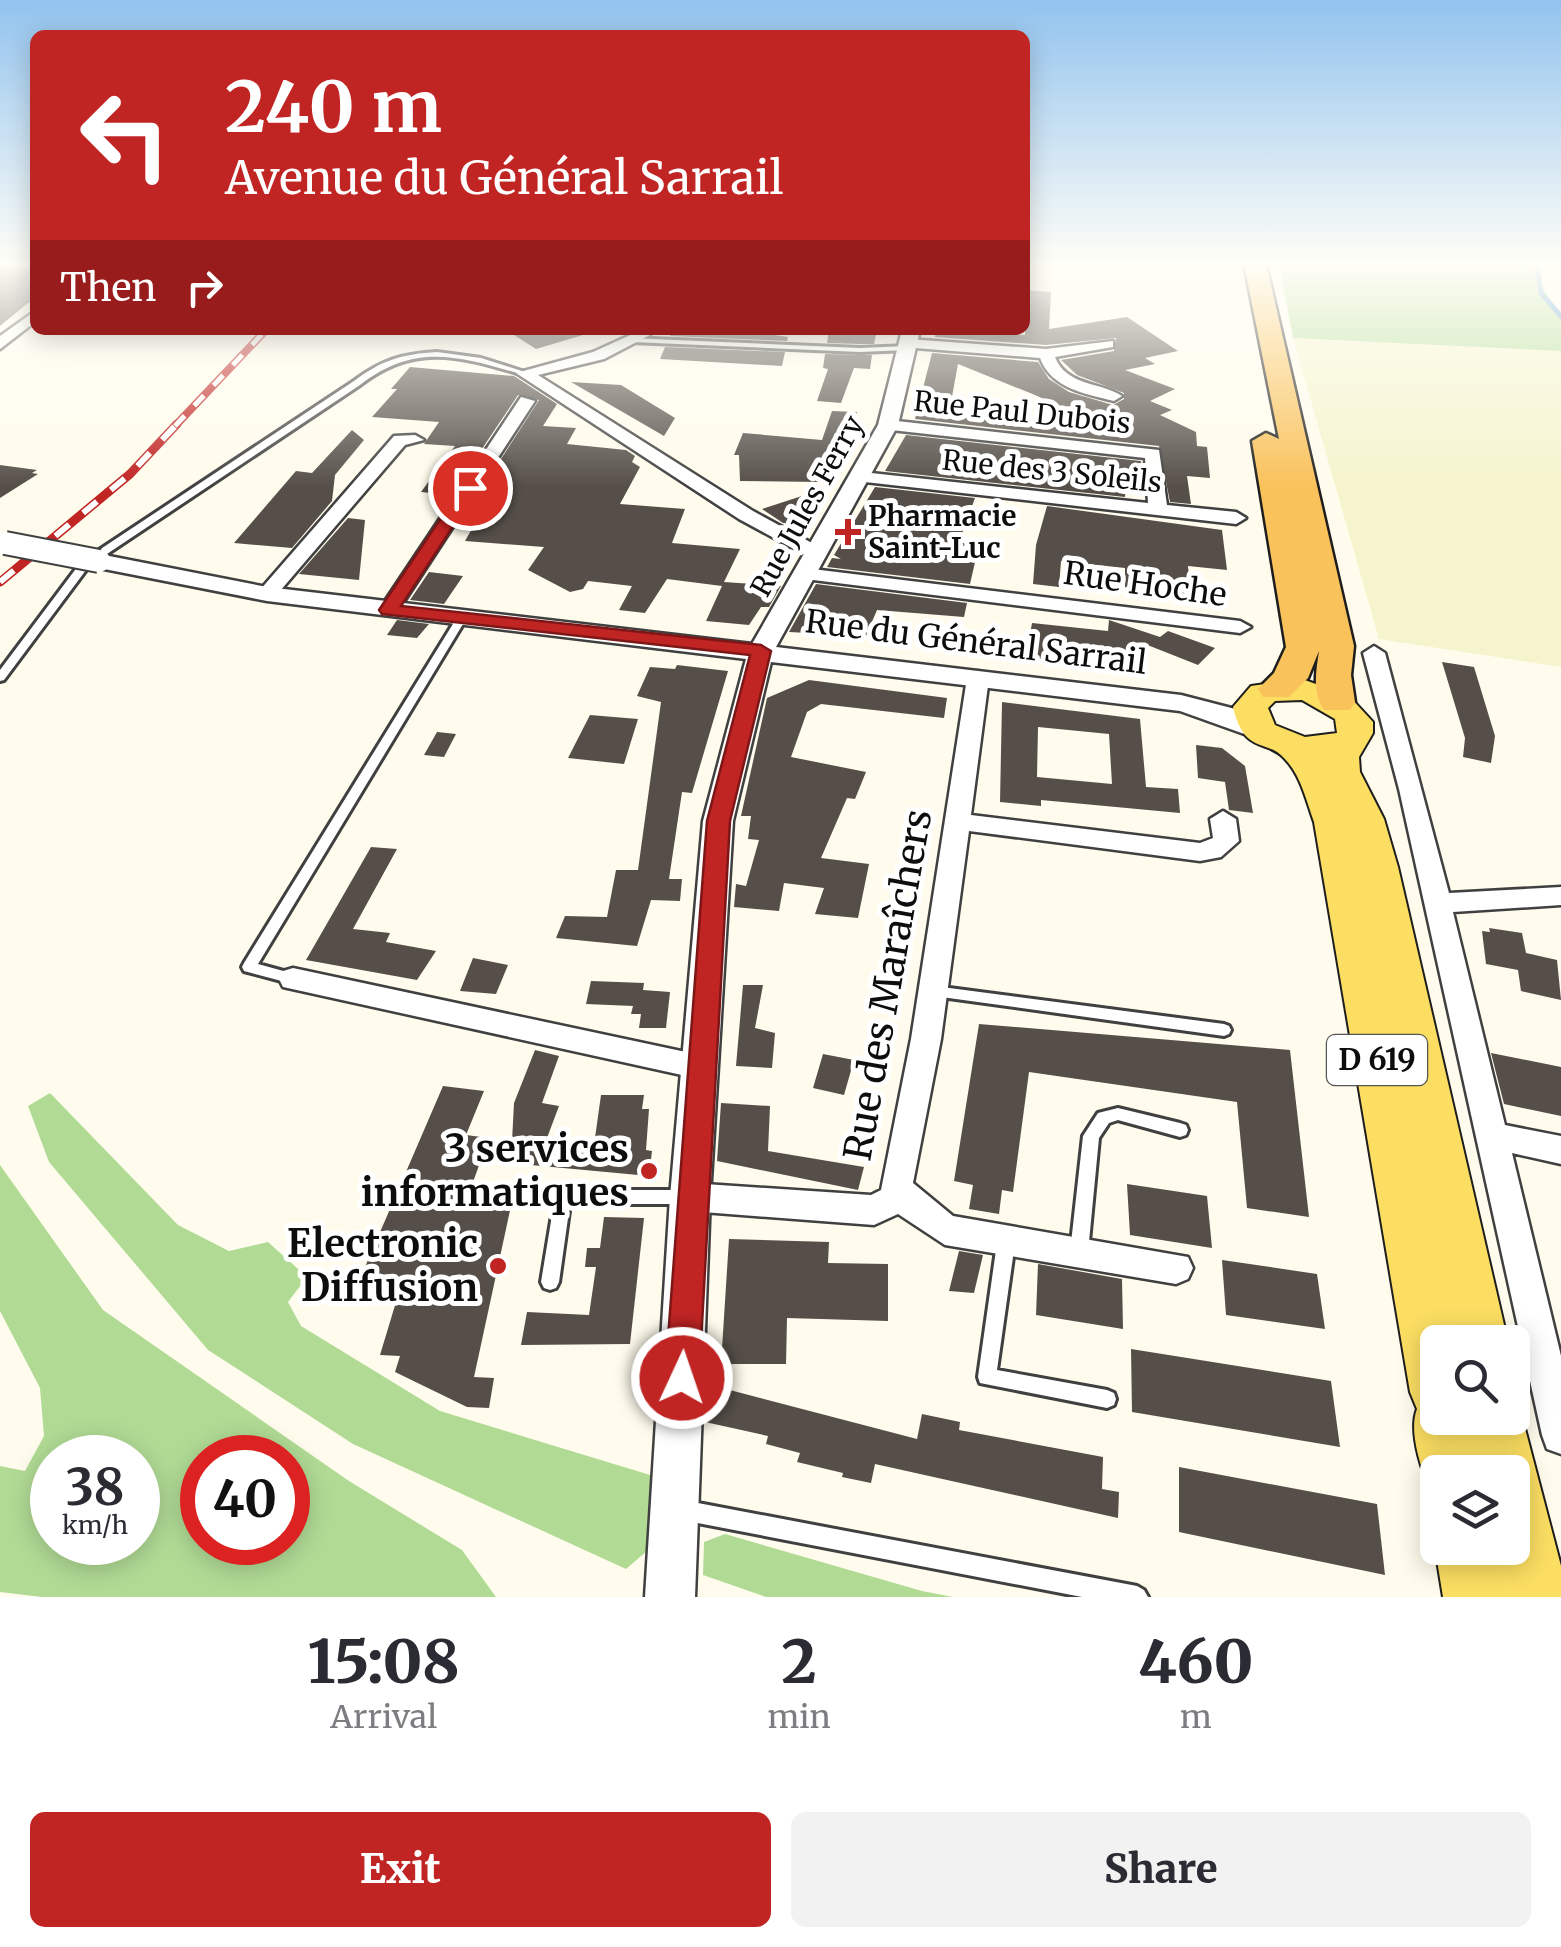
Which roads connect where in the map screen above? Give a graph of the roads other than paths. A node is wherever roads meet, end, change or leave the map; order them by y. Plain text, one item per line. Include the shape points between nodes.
1 (635, 339) edge
2 (693, 339) edge
3 (1247, 339) edge
4 (1271, 339) edge
5 (909, 341) edge
6 (1108, 344) dead end
7 (1046, 354) junction
8 (524, 373) junction
9 (1114, 396) dead end
10 (527, 401) dead end
11 (888, 426) junction
12 (415, 440) dead end
13 (862, 477) junction
14 (1158, 511) junction
15 (1236, 518) dead end
16 (2, 542) edge
17 (810, 564) junction
18 (267, 594) junction
19 (389, 610) junction
20 (461, 618) junction
21 (1240, 627) dead end
22 (761, 651) junction
23 (1374, 653) dead end
24 (0, 678) edge
25 (978, 678) junction
26 (1269, 716) junction
27 (1343, 722) junction
28 (1223, 819) dead end
29 (960, 822) junction
30 (1561, 896) edge
31 (1438, 903) junction
32 (293, 979) joint
33 (932, 991) junction
34 (1224, 1030) dead end
35 (700, 1067) junction
36 (1180, 1130) dead end
37 (1492, 1135) junction
38 (1561, 1150) edge
39 (902, 1195) junction
40 (690, 1197) junction
41 (1007, 1240) junction
42 (1079, 1252) junction
43 (1176, 1268) dead end
44 (550, 1282) dead end
45 (1426, 1325) edge
46 (1476, 1325) edge
47 (1107, 1399) dead end
48 (1561, 1435) edge
49 (674, 1508) junction
50 (1469, 1565) edge
51 (1530, 1565) edge
52 (670, 1597) edge
53 (1137, 1597) edge
54 (1475, 1597) edge
55 (1537, 1597) edge

1 - 8 street via 598,356
2 - 5 lane via 860,350
3 - 26 highway via 1303,647
4 - 27 highway, D 619 via 1337,646 1333,675
5 - 7 street
5 - 11 street, Rue Jules Ferry
6 - 7 street
7 - 9 street via 1052,372
8 - 17 street via 746,514
8 - 24 lane via 446,354 376,364 358,383 85,564
10 - 19 street
11 - 13 street, Rue Jules Ferry
11 - 14 street, Rue Paul Dubois via 1154,454
12 - 18 street via 400,440
13 - 14 street, Rue des 3 Soleils
13 - 17 street, Rue Jules Ferry
14 - 15 street, Rue des 3 Soleils
16 - 18 street, Rue du Général Sarrail, bridge
17 - 21 street, Rue Hoche
17 - 22 street, Rue Jules Ferry
18 - 19 street, Rue du Général Sarrail
19 - 20 street, Rue du Général Sarrail
20 - 22 street, Rue du Général Sarrail
20 - 32 lane via 249,967
22 - 25 street, Rue du Général Sarrail
22 - 35 street, Rue Jules Ferry via 718,821
23 - 31 street
25 - 26 street, Rue du Général Sarrail via 1233,717
25 - 29 street, Rue des Maraîchers
26 - 27 main road via 1307,690
26 - 27 main road via 1325,750
26 - 45 main road, D 619 via 1315,772 1333,822
27 - 46 main road, D 619 via 1342,772 1365,819 1378,868
28 - 29 street via 1226,841 1200,852
29 - 33 street, Rue des Maraîchers
30 - 31 street
31 - 37 street
32 - 35 street
33 - 34 lane
33 - 39 street, Rue des Maraîchers via 896,1176
35 - 40 street, Rue Jules Ferry
36 - 42 lane via 1118,1114 1104,1118 1091,1136
37 - 38 street
37 - 48 street
39 - 40 street via 874,1210
39 - 41 street, Rue des Maraîchers via 946,1230
40 - 44 lane via 563,1197
40 - 49 street, Rue Jules Ferry
41 - 42 street, Rue des Maraîchers
41 - 47 lane via 987,1377
42 - 43 street, Rue des Maraîchers
49 - 52 street, Rue Jules Ferry
49 - 53 lane
50 - 54 main road
51 - 55 main road

